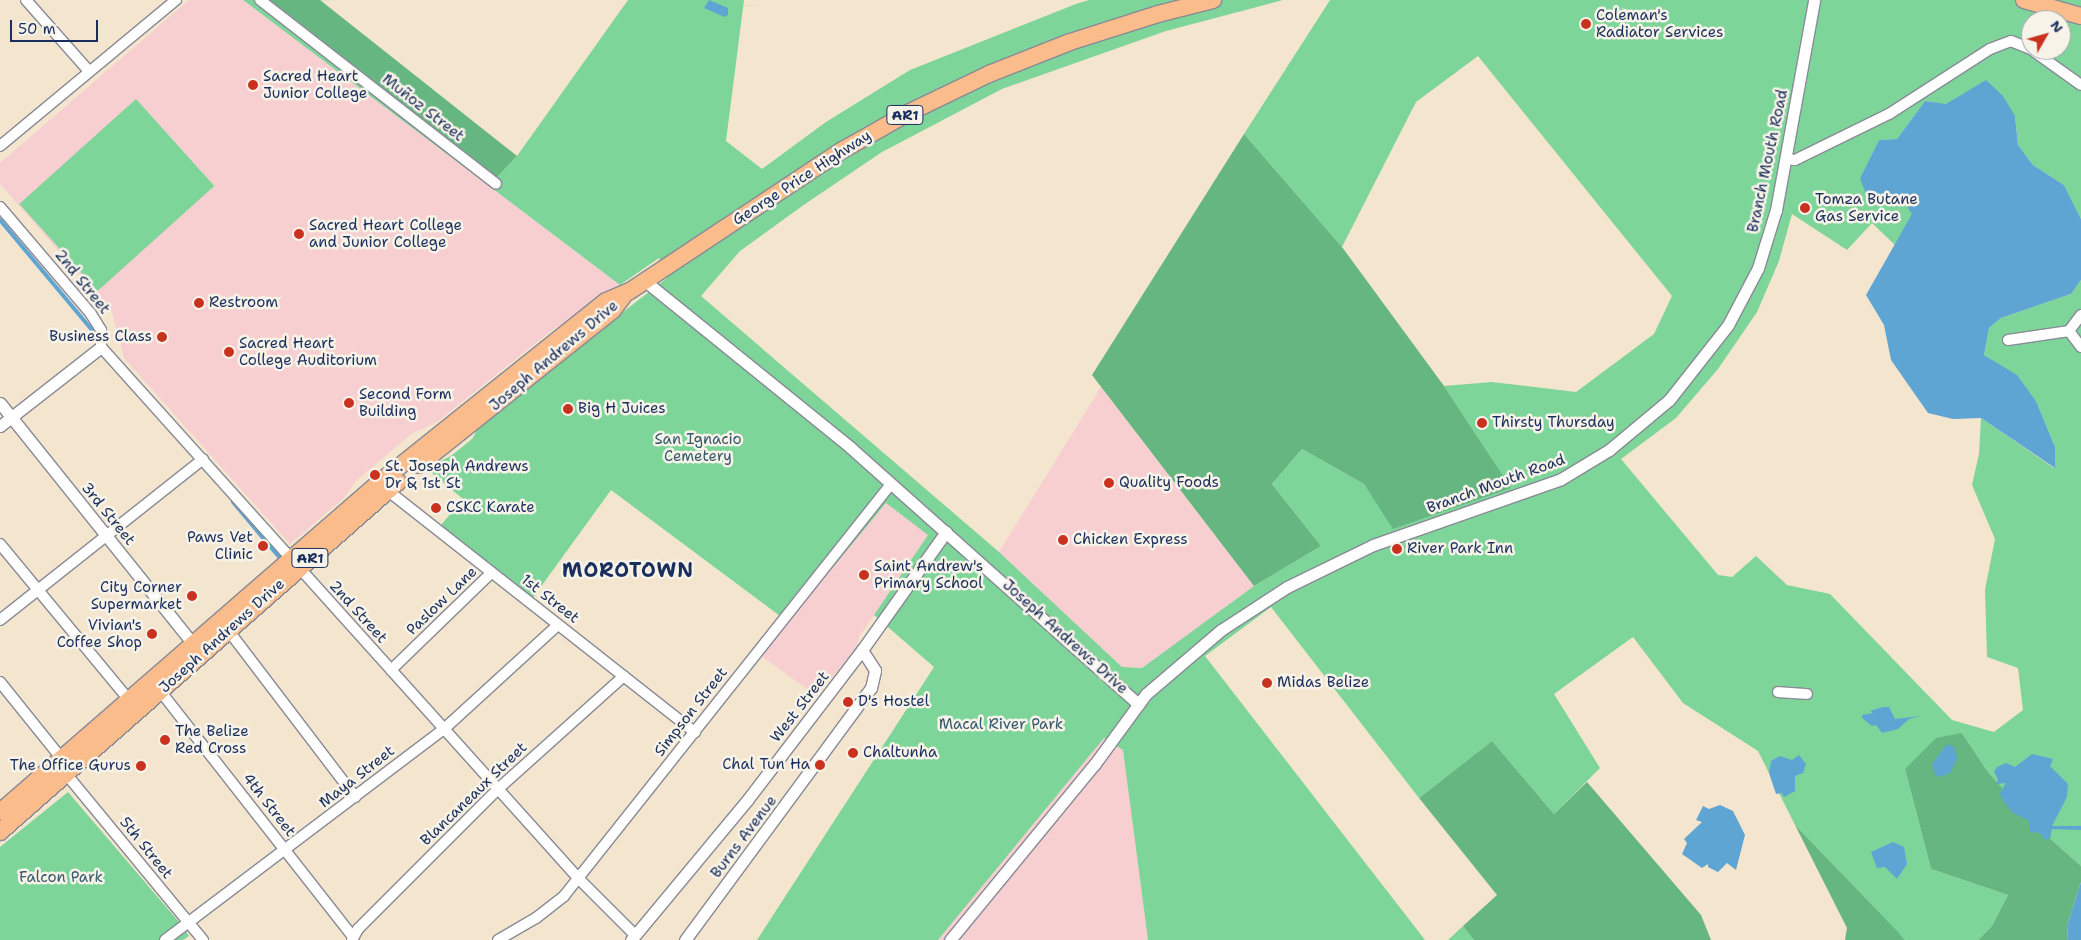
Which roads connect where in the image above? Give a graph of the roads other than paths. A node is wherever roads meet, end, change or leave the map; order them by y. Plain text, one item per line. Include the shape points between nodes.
1 (26, 0) edge
2 (176, 0) edge
3 (260, 0) edge
4 (1213, 0) edge
5 (1814, 0) edge
6 (2024, 0) edge
7 (2081, 16) edge
8 (2021, 45) edge
9 (2046, 60) edge
10 (88, 70) junction
11 (2081, 85) edge
12 (0, 146) edge
13 (1786, 160) junction
14 (496, 184) dead end
15 (0, 207) edge
16 (645, 281) junction
17 (626, 293) junction
18 (2081, 315) edge
19 (2069, 331) junction
20 (2008, 340) dead end
21 (101, 347) junction
22 (2081, 347) edge
23 (0, 404) edge
24 (11, 417) junction
25 (0, 426) edge
26 (203, 459) junction
27 (891, 484) junction
28 (387, 490) junction
29 (946, 532) junction
30 (106, 535) junction
31 (0, 544) edge
32 (295, 563) junction
33 (492, 573) junction
34 (38, 590) junction
35 (0, 620) edge
36 (558, 625) junction
37 (228, 630) junction
38 (192, 643) junction
39 (862, 650) junction
40 (391, 670) junction
41 (624, 676) junction
42 (0, 682) edge
43 (161, 692) junction
44 (1778, 692) dead end
45 (1807, 694) dead end
46 (129, 700) junction
47 (1138, 704) junction
48 (444, 729) junction
49 (695, 732) junction
50 (62, 759) junction
51 (67, 775) junction
52 (498, 789) junction
53 (355, 797) junction
54 (0, 812) edge
55 (0, 832) edge
56 (286, 851) junction
57 (579, 879) junction
58 (189, 923) junction
59 (633, 938) edge
60 (352, 939) edge
61 (165, 940) edge
62 (202, 940) edge
63 (498, 940) edge
64 (685, 940) edge
65 (950, 940) edge

1 - 10 street
2 - 10 street
3 - 14 street, Muñoz Street
4 - 16 highway, George Price Highway / AR1 via 1070,42 934,100 841,151
5 - 13 street, Branch Mouth Road
6 - 7 highway
8 - 13 street via 2011,41 1990,49 1889,114 1802,157
9 - 11 street
10 - 12 street
13 - 47 street, Branch Mouth Road via 1768,238 1742,300 1691,375 1640,427 1585,467 1561,479 1419,527 1287,587 1221,630 1166,674
15 - 21 street, 2nd Street via 97,322 103,338
16 - 17 highway, George Price Highway / AR1
16 - 27 street, Joseph Andrews Drive
17 - 28 highway, Joseph Andrews Drive / AR1 via 613,310
17 - 32 highway, Joseph Andrews Drive / AR1 via 606,301
18 - 19 street
19 - 20 street
19 - 22 street
21 - 24 street
21 - 26 street, 2nd Street
23 - 24 street, 3rd Street
24 - 25 street
24 - 30 street, 3rd Street
26 - 30 street
26 - 32 street, 2nd Street
27 - 29 street, Joseph Andrews Drive
27 - 49 street, Simpson Street
28 - 32 highway, Joseph Andrews Drive / AR1
28 - 33 street, 1st Street
29 - 39 street, West Street
29 - 47 street, Joseph Andrews Drive
30 - 34 street
30 - 38 street, 3rd Street
31 - 34 street
32 - 37 highway, Joseph Andrews Drive / AR1
32 - 38 highway, Joseph Andrews Drive / AR1
32 - 40 street, 2nd Street
33 - 36 street, 1st Street
33 - 40 street, Paslow Lane
34 - 35 street
34 - 46 street
36 - 41 street, 1st Street
36 - 48 street, Maya Street
37 - 43 highway, Joseph Andrews Drive / AR1
37 - 53 street
38 - 46 highway, Joseph Andrews Drive / AR1
39 - 59 street, West Street via 748,799
39 - 64 street, Burns Avenue via 875,670 871,688
40 - 48 street, 2nd Street
41 - 49 street, 1st Street
41 - 52 street, Blancaneaux Street
42 - 50 street
43 - 51 highway, Joseph Andrews Drive / AR1
43 - 56 street, 4th Street
44 - 45 street
46 - 50 highway, Joseph Andrews Drive / AR1
47 - 65 street, Joseph Andrews Drive via 1033,841
48 - 52 street, 2nd Street
48 - 53 street, Maya Street
49 - 57 street, Simpson Street
50 - 54 highway, Joseph Andrews Drive / AR1
51 - 55 highway, Joseph Andrews Drive / AR1
51 - 58 street, 5th Street
52 - 57 street, 2nd Street
52 - 60 street, Blancaneaux Street
53 - 56 street, Maya Street
56 - 58 street, Maya Street
56 - 60 street, 4th Street
57 - 59 street, 2nd Street
57 - 63 street, Simpson Street via 549,908
58 - 61 street, Maya Street
58 - 62 street, 5th Street

